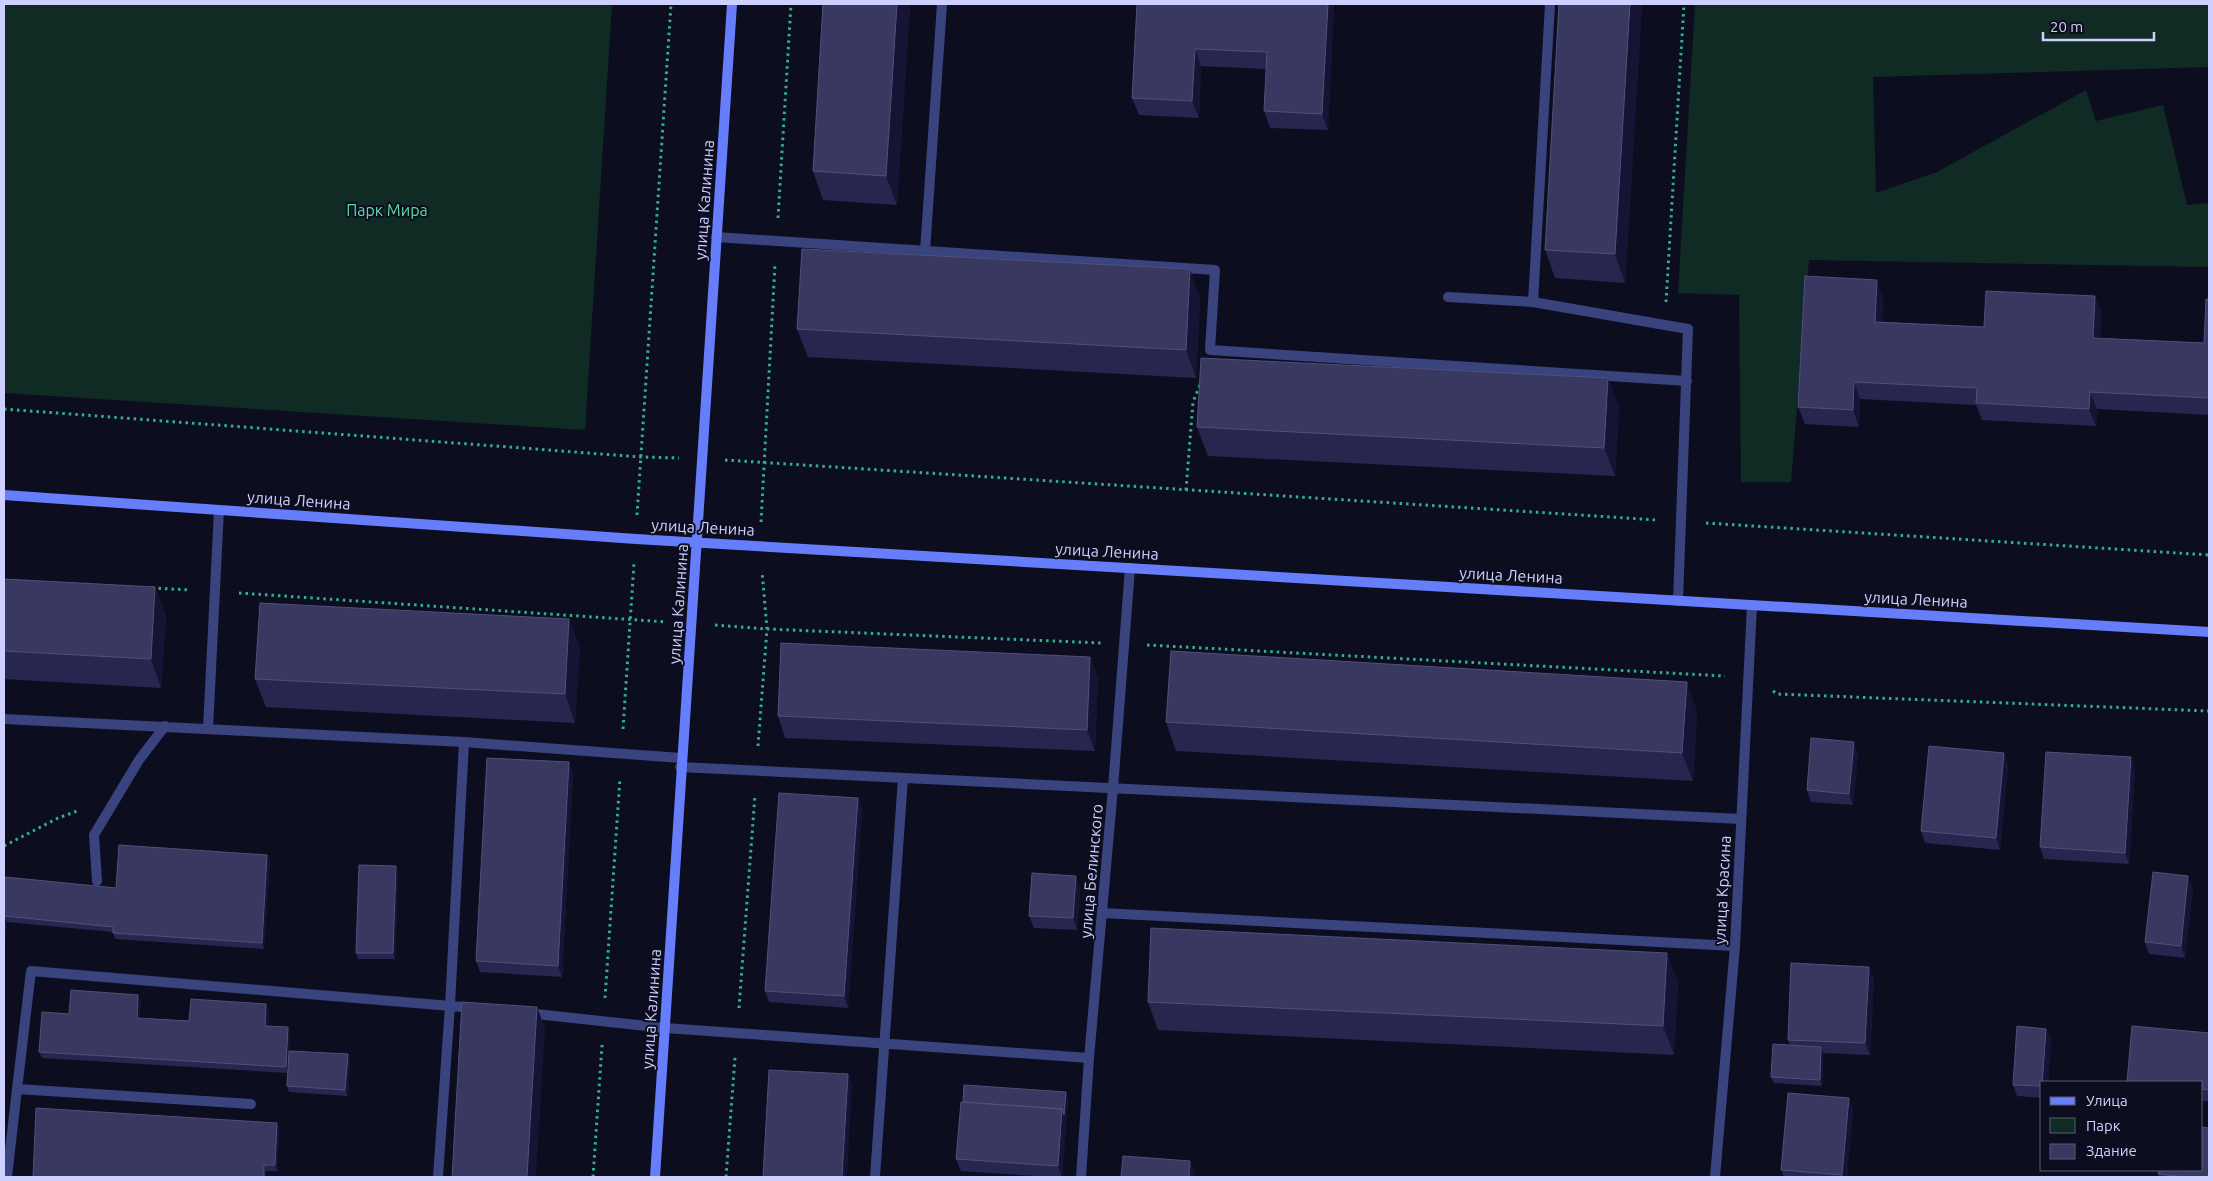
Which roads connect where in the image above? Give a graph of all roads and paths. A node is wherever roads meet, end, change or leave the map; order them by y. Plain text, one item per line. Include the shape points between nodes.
1 (671, 4) edge
2 (732, 4) edge
3 (791, 4) edge
4 (942, 4) edge
5 (1550, 4) edge
6 (1684, 4) edge
7 (716, 238) junction
8 (777, 242) junction
9 (925, 251) junction
10 (1448, 297) dead end
11 (1533, 302) junction
12 (1665, 325) junction
13 (1210, 350) junction
14 (1687, 381) junction
15 (4, 409) edge
16 (641, 457) junction
17 (763, 463) junction
18 (1186, 490) junction
19 (4, 495) edge
20 (219, 510) junction
21 (1682, 521) junction
22 (636, 539) junction
23 (698, 542) junction
24 (760, 545) junction
25 (2209, 554) edge
26 (1130, 568) junction
27 (1678, 601) junction
28 (1752, 605) junction
29 (2209, 632) edge
30 (4, 719) edge
31 (165, 726) junction
32 (208, 729) junction
33 (464, 742) junction
34 (622, 754) junction
35 (681, 763) junction
36 (757, 772) junction
37 (904, 778) junction
38 (1113, 788) junction
39 (116, 797) junction
40 (1741, 818) junction
41 (4, 846) edge
42 (97, 881) dead end
43 (1102, 913) junction
44 (1734, 946) junction
45 (450, 1005) junction
46 (489, 1009) edge
47 (518, 1012) edge
48 (604, 1022) junction
49 (665, 1028) junction
50 (737, 1032) junction
51 (884, 1043) junction
52 (1089, 1058) junction
53 (17, 1089) junction
54 (251, 1104) dead end
55 (7, 1177) edge
56 (438, 1177) edge
57 (593, 1177) edge
58 (655, 1177) edge
59 (726, 1177) edge
60 (875, 1177) edge
61 (1081, 1177) edge
62 (1715, 1177) edge

1 - 16 path
2 - 7 main road, улица Калинина
3 - 8 path
4 - 9 street
5 - 11 street
6 - 12 path
7 - 8 street
7 - 23 main road, улица Калинина
8 - 9 street
8 - 17 path
9 - 13 street via 1215,270
10 - 11 street
11 - 12 street
12 - 14 street via 1688,329
13 - 14 street
13 - 18 path via 1208,368 1193,402
14 - 21 street
15 - 16 path
16 - 22 path
17 - 18 path
17 - 24 path
18 - 21 path
19 - 20 main road, улица Ленина
20 - 22 main road, улица Ленина
20 - 32 street
21 - 25 path
21 - 27 street
22 - 23 main road, улица Ленина
22 - 34 path
23 - 24 main road, улица Ленина
23 - 35 main road, улица Калинина
24 - 26 main road, улица Ленина
24 - 36 path via 768,629
26 - 27 main road, улица Ленина
26 - 38 street, улица Белинского
27 - 28 main road, улица Ленина
28 - 29 main road, улица Ленина
28 - 40 street, улица Красина
30 - 31 street
31 - 32 street
31 - 39 street
32 - 33 street
33 - 34 street
33 - 45 street
34 - 35 street
34 - 48 path
35 - 36 street
35 - 49 main road, улица Калинина
36 - 37 street
36 - 50 path
37 - 38 street
37 - 51 street
38 - 40 street
38 - 43 street, улица Белинского
39 - 41 path via 58,818
39 - 42 street via 94,835
40 - 44 street, улица Красина
43 - 44 street
43 - 52 street, улица Белинского
44 - 62 street, улица Красина
45 - 46 street
45 - 53 street via 31,970
45 - 56 street
47 - 48 street
48 - 49 street
48 - 57 path
49 - 50 street
49 - 58 main road, улица Калинина
50 - 51 street
50 - 59 path
51 - 52 street
51 - 60 street
52 - 61 street, улица Белинского
53 - 54 street
53 - 55 street

